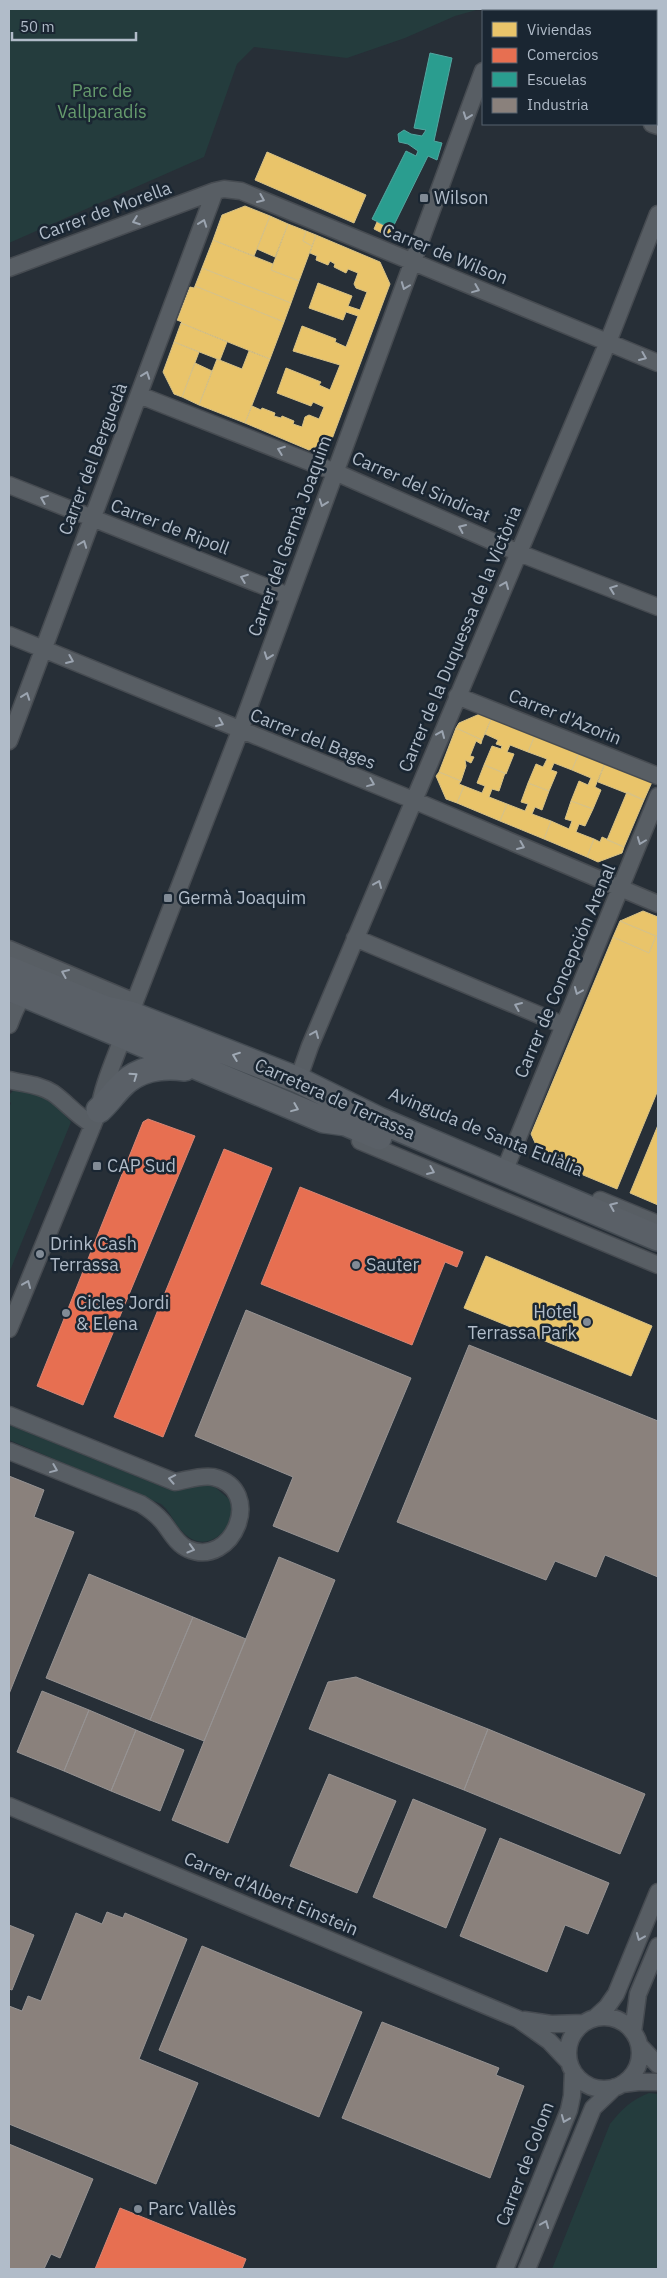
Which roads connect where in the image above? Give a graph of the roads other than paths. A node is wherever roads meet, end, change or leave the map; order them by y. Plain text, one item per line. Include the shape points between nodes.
1 (482, 74) edge
2 (214, 191) junction
3 (658, 214) edge
4 (414, 264) junction
5 (9, 268) edge
6 (608, 342) junction
7 (658, 363) edge
8 (139, 395) junction
9 (335, 472) junction
10 (9, 485) edge
11 (92, 518) junction
12 (519, 553) junction
13 (289, 596) junction
14 (658, 607) edge
15 (9, 636) edge
16 (43, 649) junction
17 (458, 696) junction
18 (240, 731) junction
19 (9, 741) edge
20 (658, 776) edge
21 (658, 796) edge
22 (413, 800) junction
23 (622, 889) junction
24 (658, 904) edge
25 (355, 938) junction
26 (9, 949) edge
27 (9, 969) edge
28 (17, 991) edge
29 (108, 1000) junction
30 (133, 1008) junction
31 (9, 1025) edge
32 (563, 1025) junction
33 (124, 1038) junction
34 (205, 1071) junction
35 (9, 1080) edge
36 (298, 1080) junction
37 (96, 1117) junction
38 (324, 1120) junction
39 (508, 1162) junction
40 (658, 1224) edge
41 (658, 1238) edge
42 (658, 1252) edge
43 (658, 1265) edge
44 (9, 1329) edge
45 (9, 1415) edge
46 (9, 1451) edge
47 (9, 1806) edge
48 (658, 1892) edge
49 (658, 1946) edge
50 (518, 2019) junction
51 (590, 2020) junction
52 (636, 2038) junction
53 (658, 2065) edge
54 (571, 2067) junction
55 (658, 2082) edge
56 (618, 2086) junction
57 (505, 2269) edge
58 (527, 2269) edge

1 -> 4 street, Carrer del Germà Joaquim
2 -> 4 street, Carrer de Wilson via 241,191
2 -> 5 street, Carrer de Morella
8 -> 2 street, Carrer del Berguedà
3 - 6 street, Carrer de la Duquessa de la Victòria
4 -> 6 street, Carrer de Wilson
4 -> 9 street, Carrer del Germà Joaquim
6 -> 7 street, Carrer de Wilson
6 - 12 street, Carrer de la Duquessa de la Victòria
9 -> 8 street, Carrer del Sindicat
8 - 11 street, Carrer del Berguedà
12 -> 9 street, Carrer del Sindicat
9 -> 13 street, Carrer del Germà Joaquim
11 -> 10 street, Carrer de Ripoll
13 -> 11 street, Carrer de Ripoll
16 -> 11 street, Carrer del Berguedà
14 -> 12 street, Carrer del Sindicat
17 -> 12 street, Carrer de la Duquessa de la Victòria
13 -> 18 street, Carrer del Germà Joaquim
15 - 16 street, Carrer del Bages
16 -> 18 street, Carrer del Bages
19 -> 16 street, Carrer del Berguedà
17 - 20 street, Carrer d'Azorin
22 -> 17 street, Carrer de la Duquessa de la Victòria
18 -> 22 street, Carrer del Bages
18 - 30 street, Carrer del Germà Joaquim
21 -> 23 street, Carrer de Concepción Arenal
22 -> 23 street, Carrer del Bages
25 -> 22 street, Carrer de la Duquessa de la Victòria
23 - 24 street, Carrer del Bages
23 -> 32 street, Carrer de Concepción Arenal
32 -> 25 street
36 -> 25 street, Carrer de la Duquessa de la Victòria
29 -> 26 street
27 - 29 main road, Carretera de Terrassa
28 - 29 street via 40,992 87,1008
28 - 31 street via 18,1003
28 - 33 main road, Carretera de Terrassa
29 - 30 main road, Carretera de Terrassa
30 - 33 street, Carrer del Germà Joaquim
36 -> 30 main road, Carretera de Terrassa
32 - 39 street, Carrer de Concepción Arenal
33 - 34 main road, Carretera de Terrassa
33 - 37 street, Carrer del Germà Joaquim
37 -> 34 main road via 121,1086 140,1072 160,1066
34 -> 38 main road, Carretera de Terrassa
35 - 37 street via 45,1089 81,1119
36 - 39 street, Avinguda de Santa Eulàlia
36 - 41 main road, Carretera de Terrassa via 379,1120
44 -> 37 street, Carrer del Germà Joaquim
38 - 42 main road, Carretera de Terrassa via 346,1123
38 -> 43 street via 342,1133
40 -> 39 street, Avinguda de Santa Eulàlia
46 -> 45 street via 141,1504 158,1517 182,1547 190,1550 207,1551 222,1546 233,1535 242,1518 241,1507 231,1488 214,1477 175,1482
47 - 50 street, Carrer d'Albert Einstein
48 -> 51 street via 616,1994 608,2007
49 - 52 street via 638,1994
50 - 51 street, Carrer d'Albert Einstein via 552,2024
50 - 54 street, Carrer d'Albert Einstein via 549,2041
51 - 52 street via 613,2018 628,2025
51 - 54 street via 577,2028 568,2044
52 - 53 street
52 - 56 street via 639,2061 636,2070
54 - 56 street via 582,2082 594,2088
54 -> 57 street, Carrer de Colom via 569,2110
55 - 56 street
58 -> 56 street via 592,2108

